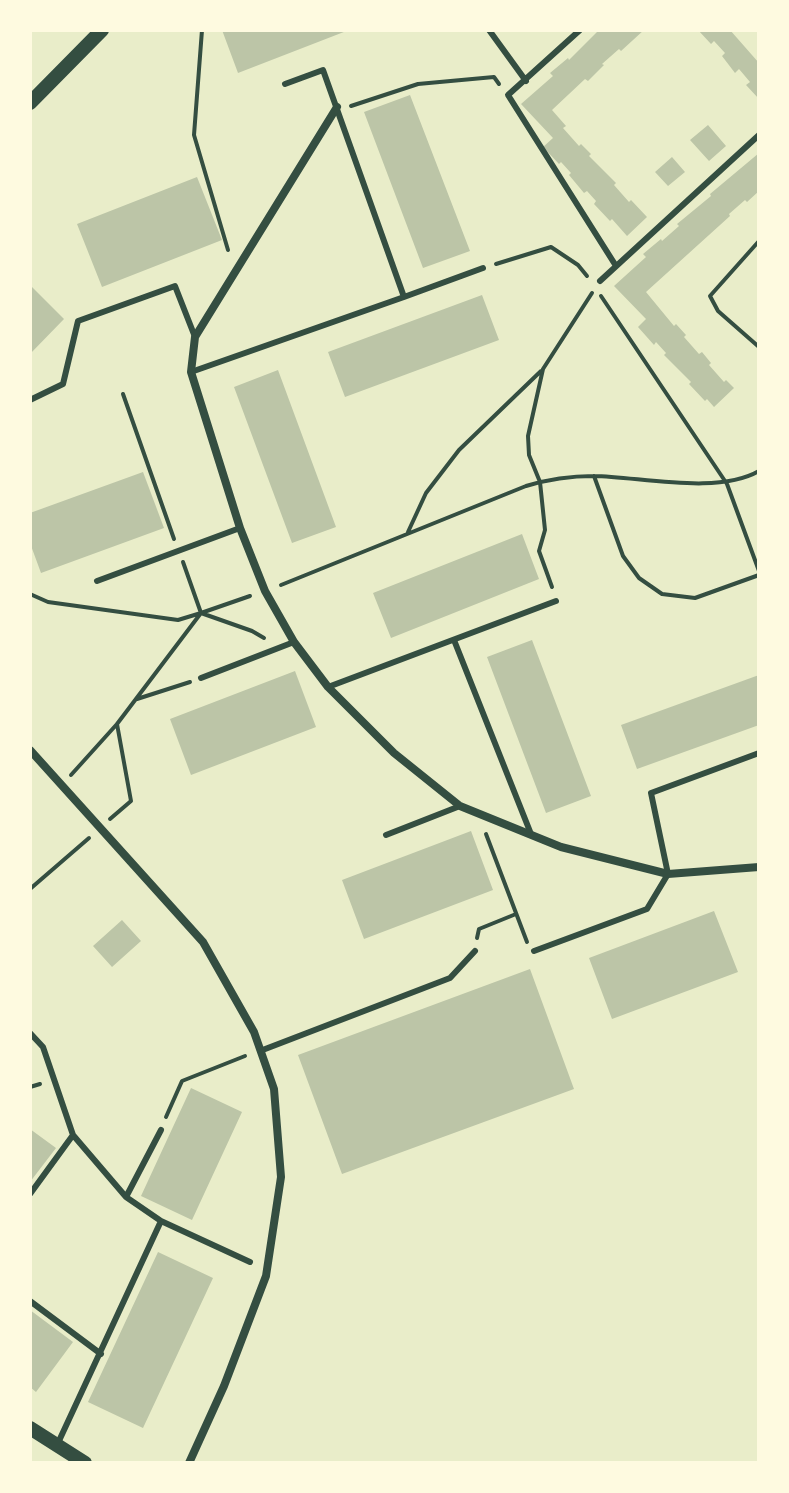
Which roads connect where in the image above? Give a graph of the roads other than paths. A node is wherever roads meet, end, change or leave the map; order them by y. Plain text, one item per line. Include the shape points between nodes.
1 (102, 30) edge
2 (489, 30) edge
3 (580, 30) edge
4 (526, 81) junction
5 (285, 84) dead end
6 (30, 103) edge
7 (337, 107) junction
8 (759, 135) edge
9 (616, 266) junction
10 (483, 268) road end
11 (598, 284) road end
12 (404, 297) junction
13 (195, 337) junction
14 (191, 372) junction
15 (30, 400) edge
16 (240, 528) junction
17 (97, 581) dead end
18 (556, 601) road end
19 (454, 640) junction
20 (294, 642) junction
21 (201, 678) road end
22 (328, 687) junction
23 (30, 750) edge
24 (759, 753) edge
25 (460, 806) junction
26 (531, 834) junction
27 (386, 835) dead end
28 (759, 867) edge
29 (668, 874) junction
30 (475, 951) road end
31 (534, 951) road end
32 (30, 1033) edge
33 (260, 1051) junction
34 (161, 1130) road end
35 (73, 1135) junction
36 (30, 1194) edge
37 (126, 1197) junction
38 (161, 1221) junction
39 (250, 1262) dead end
40 (30, 1301) edge
41 (101, 1354) junction
42 (30, 1428) edge
43 (57, 1445) junction
44 (85, 1463) edge
45 (189, 1463) edge

1 - 6 street
2 - 4 lane
3 - 4 lane
4 - 9 lane via 508,95
5 - 7 lane via 323,70
7 - 12 lane
7 - 13 street
8 - 9 lane
9 - 11 lane
10 - 12 lane
12 - 14 lane
13 - 14 street
13 - 15 lane via 175,286 78,321 63,384
14 - 16 street
16 - 17 lane
16 - 20 street via 265,591
18 - 19 lane
19 - 22 lane
19 - 26 lane
20 - 21 lane
20 - 22 street
22 - 25 street via 394,753
23 - 33 street via 203,942
24 - 29 lane via 651,793
25 - 26 street
25 - 27 lane
26 - 29 street via 561,847
28 - 29 street
29 - 31 lane via 647,909
30 - 33 lane via 450,978
32 - 35 lane via 43,1047
33 - 45 street via 274,1089 281,1177 266,1276
34 - 37 lane
35 - 36 lane
35 - 37 lane
37 - 38 lane
38 - 39 lane
38 - 41 lane
40 - 41 lane
41 - 43 lane
42 - 43 street
43 - 44 street

